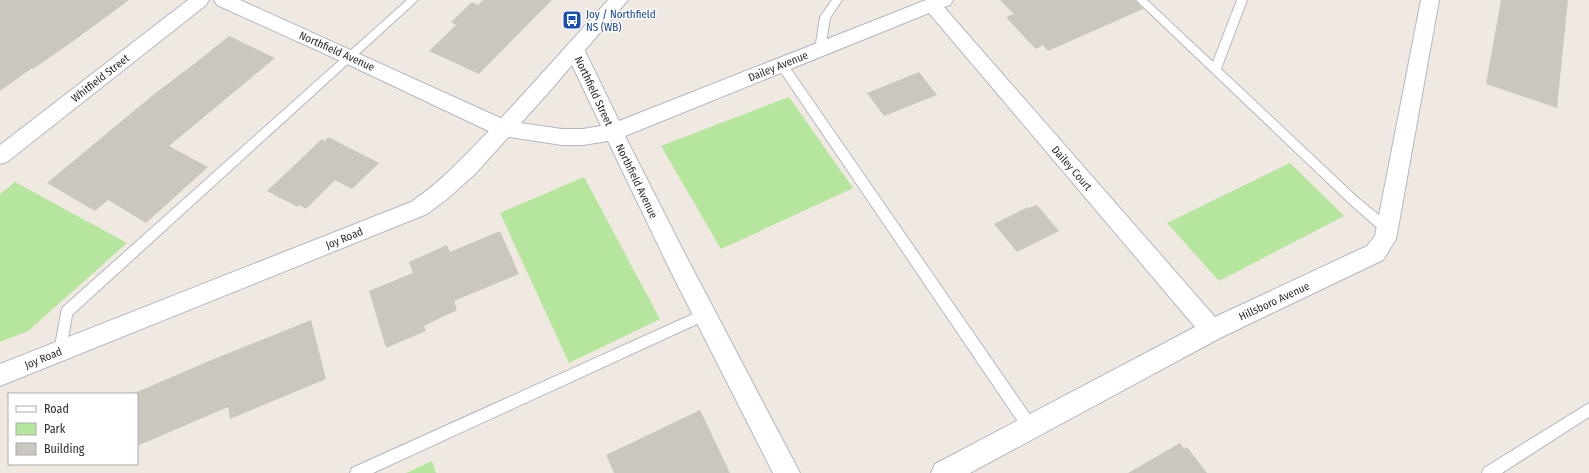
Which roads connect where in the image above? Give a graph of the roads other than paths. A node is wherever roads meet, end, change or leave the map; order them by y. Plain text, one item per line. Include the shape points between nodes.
1 (200, 0) edge
2 (223, 0) edge
3 (413, 0) edge
4 (620, 0) edge
5 (837, 0) edge
6 (1141, 0) edge
7 (1242, 0) edge
8 (1430, 0) edge
9 (938, 2) edge
10 (575, 50) junction
11 (820, 50) junction
12 (350, 57) junction
13 (782, 65) junction
14 (1216, 69) junction
15 (504, 129) junction
16 (613, 132) junction
17 (0, 156) edge
18 (1387, 229) junction
19 (704, 315) junction
20 (1212, 330) junction
21 (60, 351) junction
22 (0, 375) edge
23 (1589, 409) edge
24 (1030, 427) junction
25 (357, 473) edge
26 (787, 473) edge
27 (944, 473) edge
28 (1489, 473) edge

1 - 17 street, Whitfield Street
2 - 12 street, Northfield Avenue
3 - 12 lane
4 - 10 street, Joy Road
5 - 11 lane via 825,17
6 - 14 lane
7 - 14 lane
8 - 18 street, Hillsboro Avenue
9 - 11 street, Dailey Avenue
9 - 20 street, Dailey Court
10 - 15 street, Joy Road
10 - 16 street, Northfield Street
11 - 13 street, Dailey Avenue
12 - 15 street, Northfield Avenue
12 - 21 lane via 66,312
13 - 16 street, Dailey Avenue
13 - 24 lane
14 - 18 lane via 1353,200
15 - 16 street, Northfield Avenue via 562,137 583,137
15 - 21 street, Joy Road via 451,184 419,208
16 - 19 street, Northfield Avenue
18 - 20 street, Hillsboro Avenue via 1385,239 1375,253
19 - 25 lane
19 - 26 street, Northfield Avenue
20 - 24 street, Hillsboro Avenue
21 - 22 street, Joy Road
23 - 28 lane
24 - 27 street, Hillsboro Avenue

